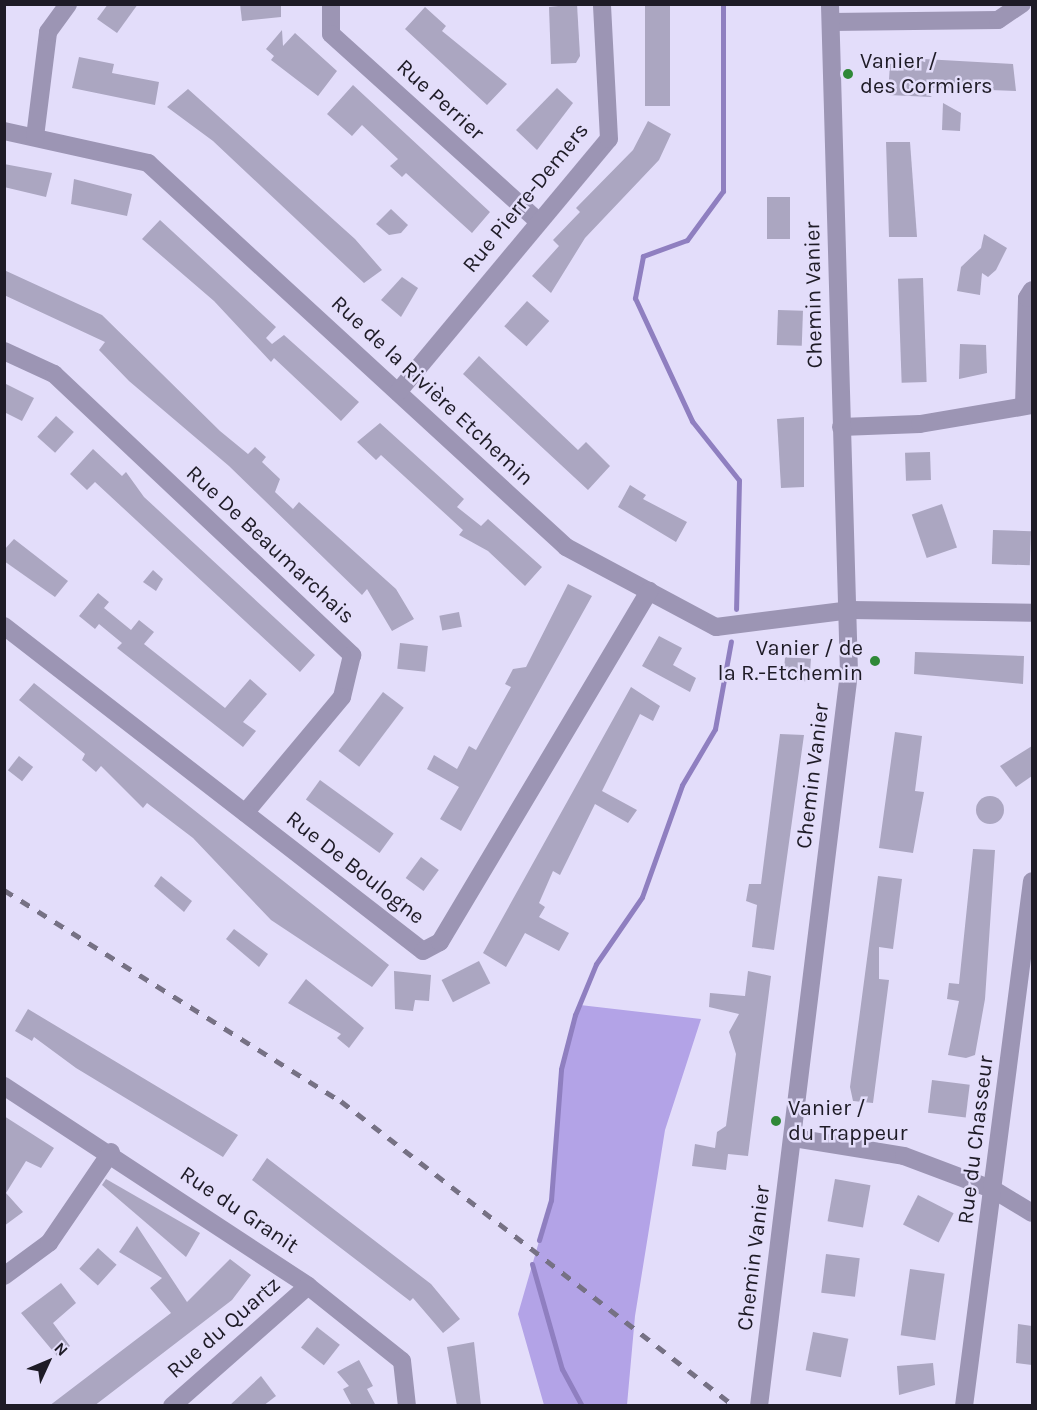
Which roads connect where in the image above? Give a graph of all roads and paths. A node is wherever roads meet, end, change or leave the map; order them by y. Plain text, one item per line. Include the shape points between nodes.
1 (68, 4) edge
2 (331, 4) edge
3 (602, 4) edge
4 (1022, 4) edge
5 (831, 13) edge
6 (4, 130) edge
7 (35, 137) junction
8 (539, 222) junction
9 (1032, 290) edge
10 (4, 351) edge
11 (398, 392) junction
12 (1028, 406) edge
13 (841, 427) junction
14 (649, 591) junction
15 (851, 610) junction
16 (1032, 613) edge
17 (4, 626) edge
18 (245, 813) junction
19 (1032, 881) edge
20 (4, 1086) edge
21 (794, 1138) junction
22 (111, 1152) junction
23 (994, 1190) junction
24 (1032, 1213) edge
25 (4, 1276) edge
26 (308, 1287) junction
27 (172, 1406) edge
28 (407, 1406) edge
29 (759, 1406) edge
30 (964, 1406) edge

1 - 7 street via 48,33
2 - 8 street, Rue Perrier via 332,34
3 - 8 street, Rue Pierre-Demers via 609,139
4 - 5 street via 998,20
5 - 13 street, Chemin Vanier
6 - 7 street, Rue de la Rivière Etchemin
7 - 11 street, Rue de la Rivière Etchemin via 148,163
8 - 11 street, Rue Pierre-Demers
9 - 12 street via 1027,298
10 - 18 street, Rue De Beaumarchais via 54,374 352,655 342,697
11 - 14 street, Rue de la Rivière Etchemin via 566,547
12 - 13 street via 920,424
13 - 15 street, Chemin Vanier
14 - 15 street, Rue de la Rivière Etchemin via 716,627
14 - 18 street, Rue De Boulogne via 440,942 423,951
15 - 16 street, Rue de la Rivière Etchemin
15 - 21 street, Chemin Vanier via 849,674
17 - 18 street, Rue De Boulogne
19 - 23 street, Rue du Chasseur
20 - 22 street, Rue du Granit
21 - 23 street via 904,1156
21 - 29 street, Chemin Vanier
22 - 25 street via 49,1243
22 - 26 street, Rue du Granit
23 - 24 street
23 - 30 street, Rue du Chasseur
26 - 27 street, Rue du Quartz
26 - 28 street, Rue du Granit via 402,1361

